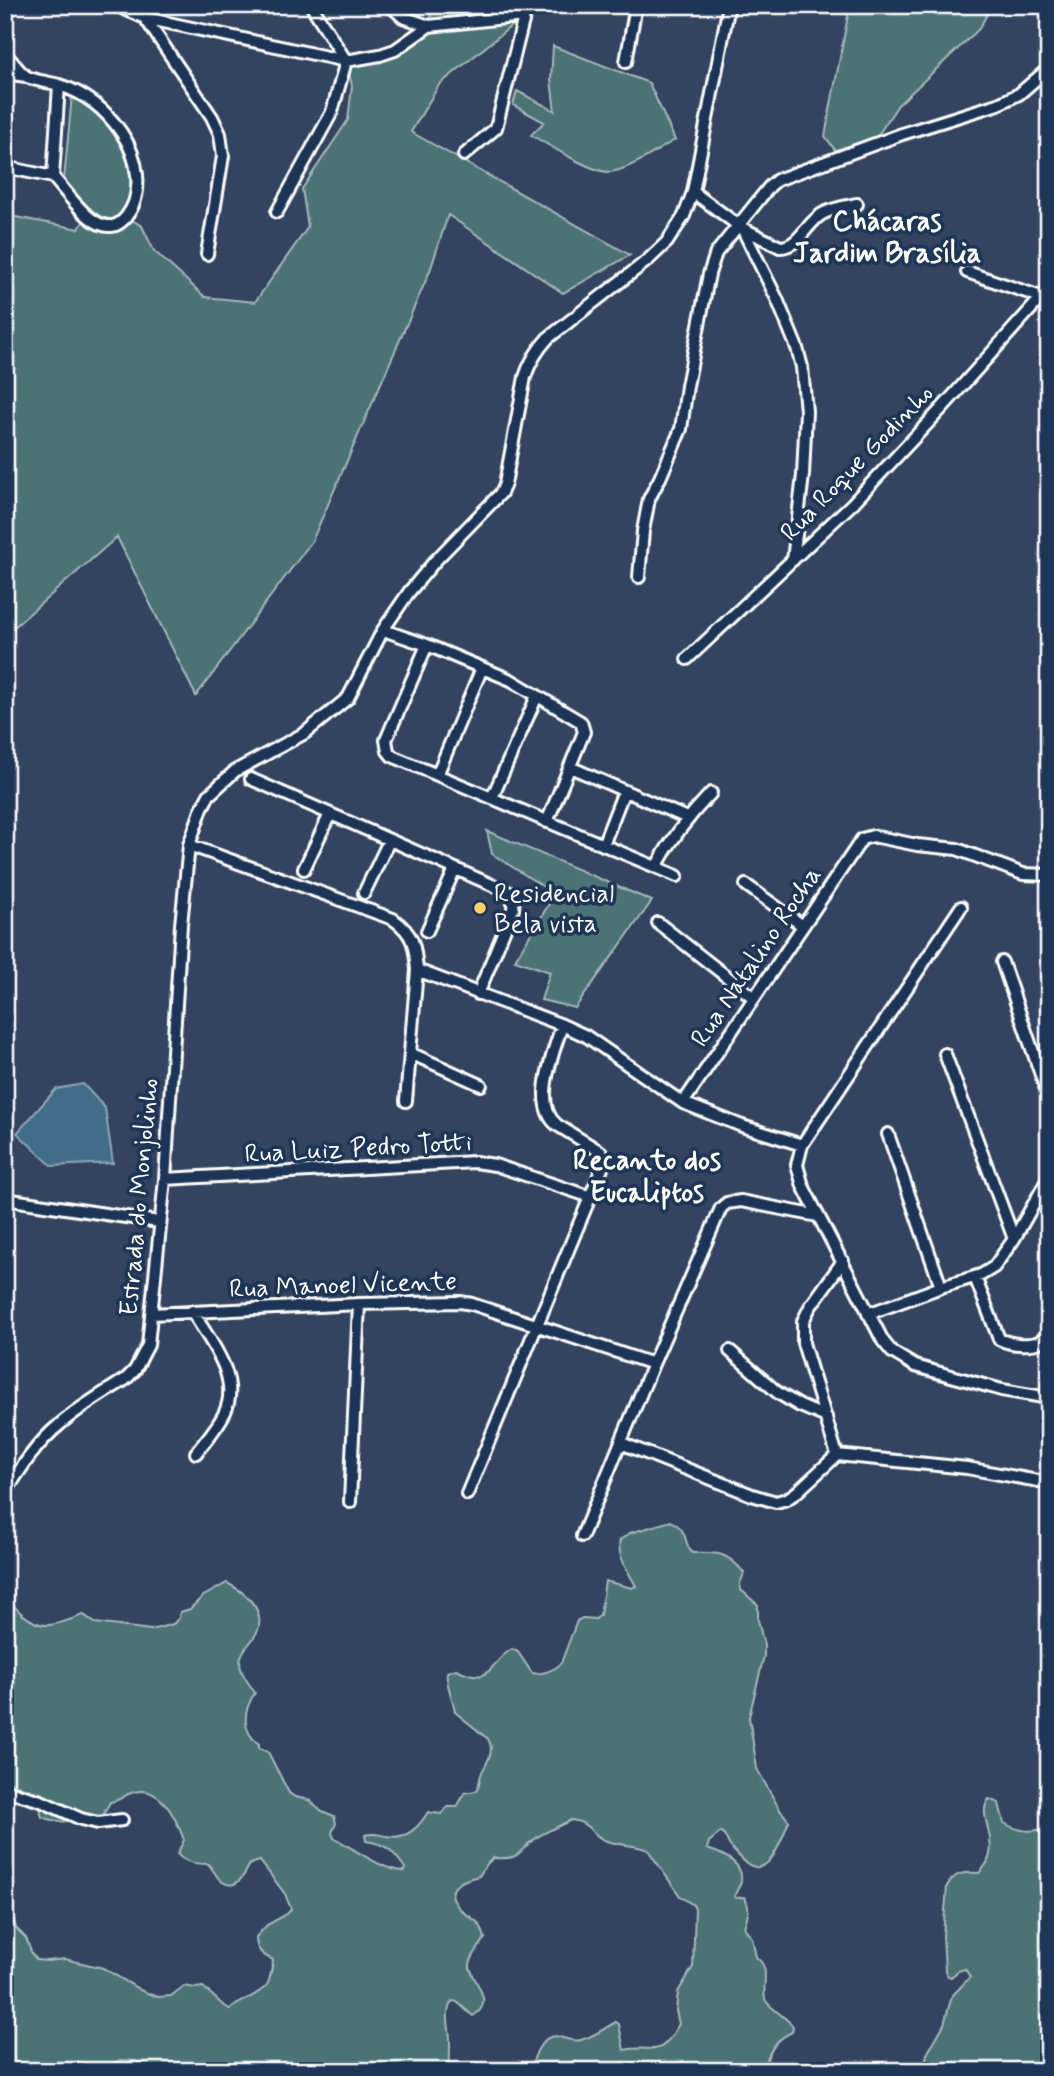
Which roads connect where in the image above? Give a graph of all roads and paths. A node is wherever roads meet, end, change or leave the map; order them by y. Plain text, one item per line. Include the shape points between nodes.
1 (114, 5) edge
2 (311, 5) edge
3 (390, 5) edge
4 (636, 5) edge
5 (729, 5) edge
6 (526, 10) edge
7 (145, 18) junction
8 (429, 26) junction
9 (5, 54) edge
10 (346, 61) junction
11 (626, 62) dead end
12 (1049, 68) edge
13 (5, 73) edge
14 (26, 76) junction
15 (59, 85) junction
16 (464, 155) dead end
17 (5, 167) edge
18 (53, 177) junction
19 (693, 192) junction
20 (858, 204) dead end
21 (277, 212) dead end
22 (740, 226) junction
23 (207, 254) dead end
24 (967, 272) dead end
25 (1045, 293) edge
26 (793, 560) junction
27 (639, 577) dead end
28 (383, 630) junction
29 (427, 645) junction
30 (687, 659) dead end
31 (482, 668) junction
32 (537, 695) junction
33 (570, 767) junction
34 (438, 775) junction
35 (251, 779) dead end
36 (624, 791) junction
37 (710, 793) dead end
38 (492, 798) junction
39 (330, 814) junction
40 (687, 818) junction
41 (547, 822) junction
42 (388, 841) junction
43 (189, 845) junction
44 (603, 845) junction
45 (656, 867) junction
46 (304, 869) dead end
47 (455, 869) junction
48 (1049, 874) edge
49 (677, 876) dead end
50 (746, 885) dead end
51 (363, 893) dead end
52 (961, 907) dead end
53 (658, 923) dead end
54 (803, 926) junction
55 (427, 931) dead end
56 (1002, 962) dead end
57 (417, 970) junction
58 (478, 993) junction
59 (754, 998) junction
60 (562, 1025) junction
61 (410, 1054) junction
62 (945, 1054) dead end
63 (481, 1085) dead end
64 (1049, 1098) edge
65 (406, 1101) dead end
66 (683, 1103) junction
67 (888, 1134) dead end
68 (802, 1144) junction
69 (1049, 1177) edge
70 (165, 1180) junction
71 (591, 1197) junction
72 (5, 1199) edge
73 (818, 1216) junction
74 (159, 1222) junction
75 (1014, 1239) junction
76 (843, 1261) junction
77 (975, 1277) junction
78 (941, 1287) junction
79 (359, 1304) junction
80 (192, 1311) junction
81 (151, 1314) junction
82 (868, 1314) junction
83 (537, 1326) junction
84 (1049, 1332) edge
85 (730, 1351) dead end
86 (653, 1364) junction
87 (1049, 1398) edge
88 (826, 1417) junction
89 (621, 1443) junction
90 (196, 1453) dead end
91 (837, 1455) junction
92 (1049, 1483) edge
93 (5, 1493) edge
94 (467, 1494) dead end
95 (350, 1502) dead end
96 (582, 1536) dead end
97 (5, 1790) edge
98 (122, 1820) dead end

1 - 7 street
2 - 10 street
3 - 8 street via 403,17
4 - 11 street
5 - 19 street, Estrada do Monjolinho
6 - 8 street
6 - 16 street via 496,128
7 - 10 street
7 - 23 street via 220,134 223,156
8 - 10 street via 395,50
9 - 14 street
10 - 21 street via 331,112
12 - 22 street via 999,104 777,180
13 - 14 street
14 - 15 street
15 - 18 street
15 - 18 street via 99,106 122,134 136,166 136,199 120,224 100,225
17 - 18 street
19 - 22 street
19 - 28 street, Estrada do Monjolinho via 667,243 538,349 525,377 501,493 421,577
20 - 22 street via 824,212 787,247
22 - 26 street via 790,328 802,367 806,411
22 - 27 street via 716,253 709,274 681,429 649,499
24 - 25 street
25 - 26 street, Rua Roque Godinho via 886,468
26 - 30 street, Rua Roque Godinho
28 - 29 street
28 - 43 street, Estrada do Monjolinho via 348,698 305,733 235,771 209,795
29 - 31 street
29 - 34 street via 386,746 392,756
31 - 32 street
31 - 34 street
32 - 33 street via 583,725
32 - 38 street
33 - 36 street
33 - 41 street
34 - 38 street
35 - 39 street
36 - 40 street
36 - 44 street
37 - 40 street
38 - 41 street
39 - 42 street
39 - 46 street
40 - 45 street
41 - 44 street
42 - 47 street
42 - 51 street
43 - 57 street via 393,919 415,946
43 - 70 street, Estrada do Monjolinho
44 - 45 street
45 - 49 street
47 - 55 street
47 - 58 street via 508,892 513,899
48 - 54 street, Rua Natalino Rocha via 1023,874 957,849 866,836
50 - 54 street
52 - 68 street
53 - 59 street
54 - 59 street, Rua Natalino Rocha
56 - 64 street
57 - 58 street
57 - 61 street
58 - 60 street
59 - 66 street, Rua Natalino Rocha
60 - 66 street
60 - 71 street via 544,1102 550,1120 604,1158
61 - 63 street
61 - 65 street
62 - 75 street
66 - 68 street
67 - 78 street
68 - 73 street via 798,1171
69 - 75 street
70 - 71 street, Rua Luiz Pedro Totti via 475,1162
70 - 74 street, Estrada do Monjolinho
71 - 83 street
72 - 74 street
73 - 76 street
73 - 86 street via 741,1201 727,1203
74 - 81 street, Estrada do Monjolinho
75 - 77 street via 994,1267
76 - 82 street
76 - 88 street via 803,1321 803,1343
77 - 78 street
77 - 84 street via 999,1339 1033,1343
78 - 82 street
79 - 80 street, Rua Manoel Vicente
79 - 83 street, Rua Manoel Vicente via 460,1302
79 - 95 street
80 - 81 street, Rua Manoel Vicente
80 - 90 street via 224,1368 230,1389 225,1412
81 - 93 street, Estrada do Monjolinho via 148,1345 135,1370 59,1424 26,1460
82 - 87 street via 892,1352 915,1366
83 - 86 street, Rua Manoel Vicente
83 - 94 street
85 - 88 street via 778,1393
86 - 89 street
88 - 91 street
89 - 91 street via 776,1502 797,1492
89 - 96 street
91 - 92 street via 967,1468
97 - 98 street via 81,1819 98,1823

